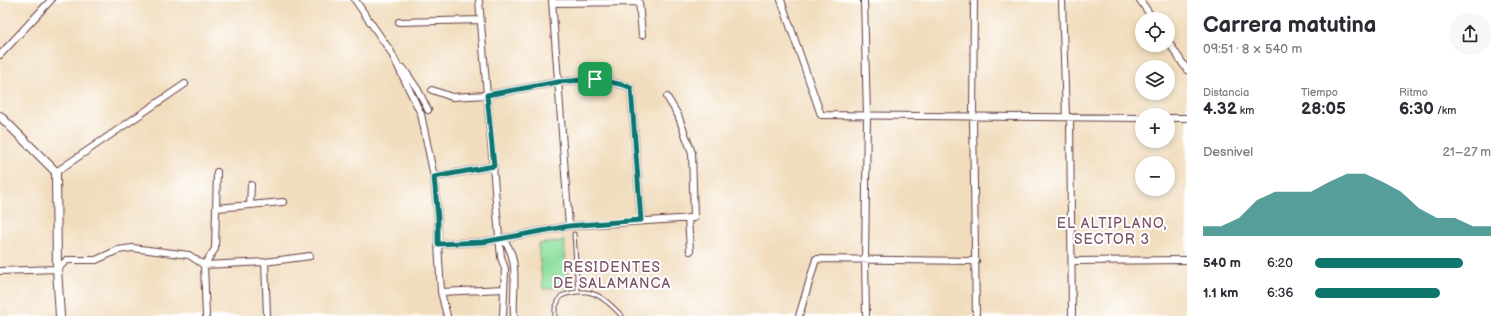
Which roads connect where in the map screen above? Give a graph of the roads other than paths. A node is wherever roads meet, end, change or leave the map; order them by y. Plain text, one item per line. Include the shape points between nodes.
1 (51, 0) edge
2 (355, 0) edge
3 (479, 0) edge
4 (781, 0) edge
5 (864, 0) edge
6 (974, 0) edge
7 (1062, 0) edge
8 (1140, 0) edge
9 (552, 1) edge
10 (628, 1) edge
11 (1148, 12) edge
12 (480, 20) junction
13 (399, 22) dead end
14 (642, 34) dead end
15 (391, 52) junction
16 (1175, 52) edge
17 (0, 55) edge
18 (1187, 70) edge
19 (558, 82) junction
20 (185, 84) dead end
21 (432, 90) dead end
22 (487, 95) junction
23 (667, 97) dead end
24 (428, 110) dead end
25 (0, 116) edge
26 (867, 116) junction
27 (973, 117) junction
28 (1068, 117) junction
29 (1135, 118) edge
30 (1175, 118) edge
31 (1187, 118) edge
32 (494, 166) junction
33 (56, 172) junction
34 (217, 172) dead end
35 (434, 177) junction
36 (251, 185) dead end
37 (283, 202) dead end
38 (250, 205) junction
39 (217, 208) junction
40 (688, 218) junction
41 (641, 220) junction
42 (569, 226) junction
43 (574, 234) dead end
44 (499, 238) junction
45 (438, 244) junction
46 (690, 251) dead end
47 (310, 256) dead end
48 (865, 260) junction
49 (1187, 260) edge
50 (976, 261) junction
51 (1072, 261) junction
52 (265, 262) junction
53 (204, 265) junction
54 (57, 269) junction
55 (0, 271) edge
56 (503, 289) junction
57 (578, 291) junction
58 (441, 292) junction
59 (60, 316) edge
60 (206, 316) edge
61 (267, 316) edge
62 (447, 316) edge
63 (503, 316) edge
64 (514, 316) edge
65 (555, 316) edge
66 (622, 316) edge
67 (799, 316) edge
68 (866, 316) edge
69 (976, 316) edge
70 (1072, 316) edge

1 - 17 street
2 - 15 street
3 - 12 street
4 - 26 street via 821,115
5 - 26 street
6 - 27 street
7 - 28 street
8 - 11 street
9 - 10 street
9 - 19 street
10 - 14 street via 639,2
12 - 13 street
12 - 22 street
15 - 24 street via 418,90
15 - 35 street via 421,114
16 - 18 street
19 - 22 street
19 - 41 street via 595,79 631,88
19 - 42 street
20 - 33 street
21 - 22 street via 452,97
22 - 32 street
23 - 40 street via 678,115 692,153 694,218
25 - 33 street
26 - 27 street
26 - 48 street
27 - 28 street
27 - 50 street
28 - 29 street
28 - 51 street
30 - 31 street
32 - 35 street
32 - 44 street
33 - 54 street
34 - 39 street
35 - 45 street
36 - 38 street
37 - 38 street
38 - 39 street
39 - 53 street via 215,249
40 - 41 street
40 - 46 street
41 - 42 street
42 - 44 street
43 - 57 lane
44 - 45 street via 483,242
44 - 56 street via 505,269
44 - 64 street via 506,242 513,256
45 - 58 street
47 - 52 street
48 - 50 street
48 - 67 street via 816,259
48 - 68 street
49 - 51 street
50 - 69 street
51 - 70 street
52 - 53 street
52 - 61 street
53 - 54 street via 189,255 132,248 118,250 96,260 67,260
53 - 60 street
54 - 55 street
54 - 59 street
56 - 58 street
56 - 63 street
57 - 65 lane via 561,296 555,308
57 - 66 lane via 598,294
58 - 62 street

